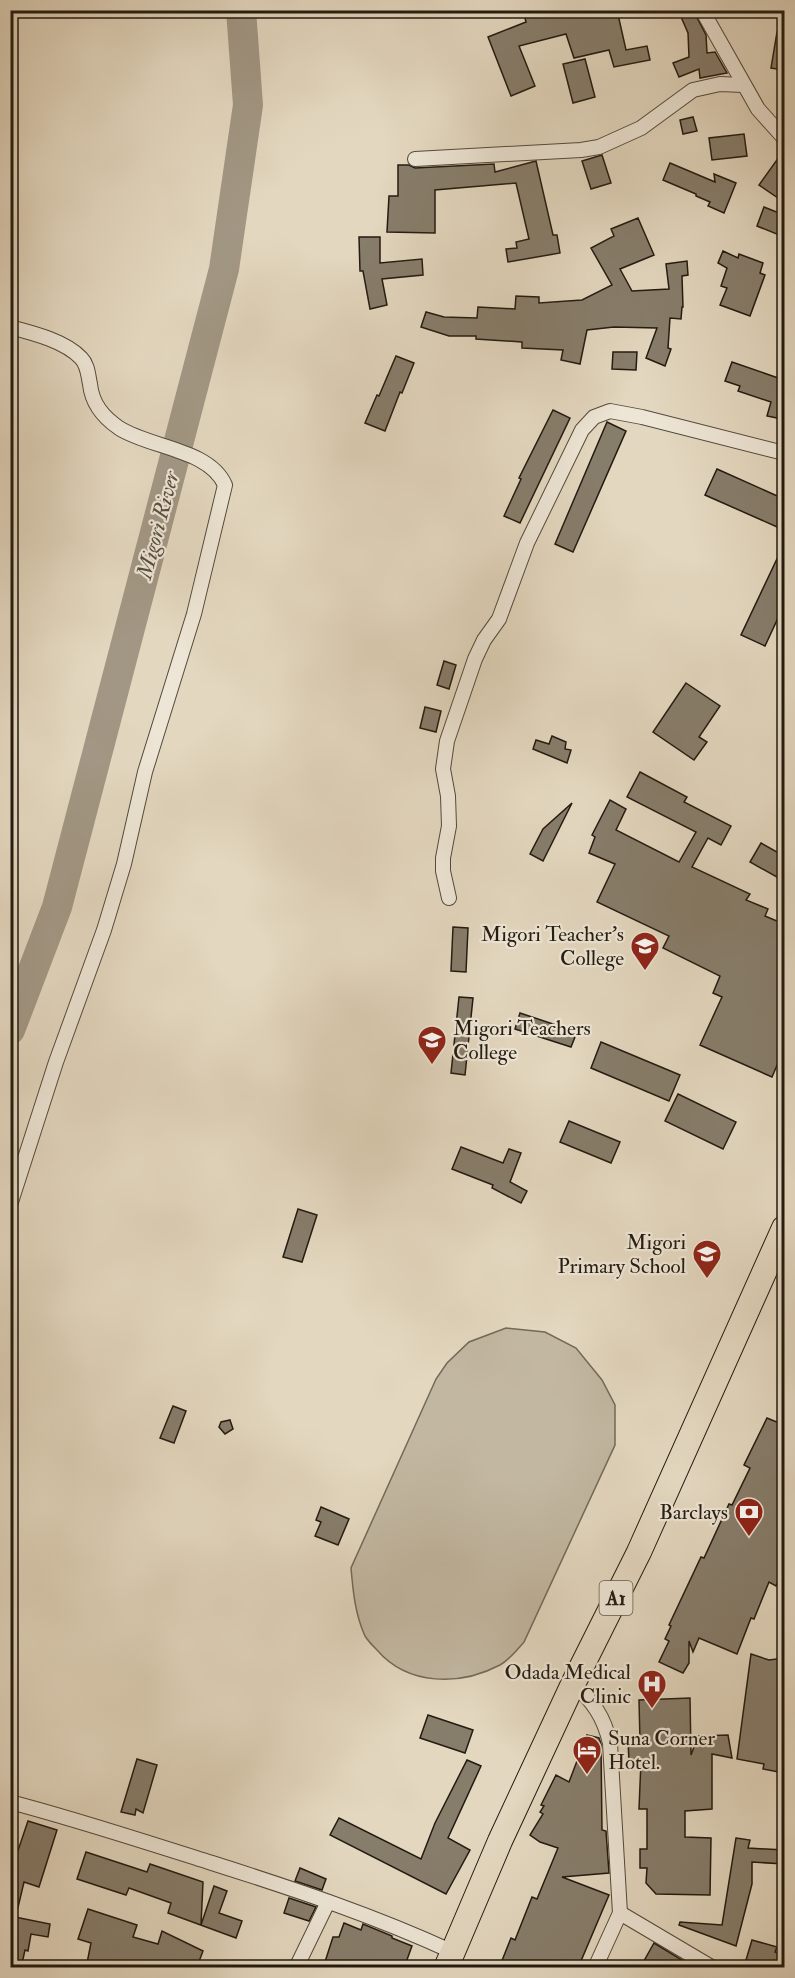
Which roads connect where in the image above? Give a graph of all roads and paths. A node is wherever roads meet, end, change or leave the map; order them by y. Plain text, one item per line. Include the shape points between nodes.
1 (702, 10) edge
2 (743, 85) junction
3 (784, 138) edge
4 (415, 159) dead end
5 (10, 327) edge
6 (784, 453) edge
7 (449, 898) dead end
8 (10, 1205) edge
9 (784, 1228) edge
10 (573, 1684) junction
11 (10, 1802) edge
12 (328, 1902) junction
13 (620, 1913) junction
14 (449, 1960) edge
15 (296, 1968) edge
16 (595, 1968) edge
17 (713, 1968) edge

1 - 2 street
2 - 3 street
2 - 4 street via 720,84 693,90 641,128 599,147
5 - 8 street via 67,348 82,359 101,414 121,429 202,461 220,474 225,485 194,614 145,772 124,864
6 - 7 street via 610,411 594,417 582,430 527,543 498,619 475,659 447,741 443,769 449,826 443,858
9 - 10 highway, A1 via 639,1552
10 - 13 street via 596,1706 610,1743
10 - 14 highway, A1
11 - 12 street via 154,1844
12 - 14 street via 414,1934
12 - 15 street
13 - 16 street
13 - 17 street

